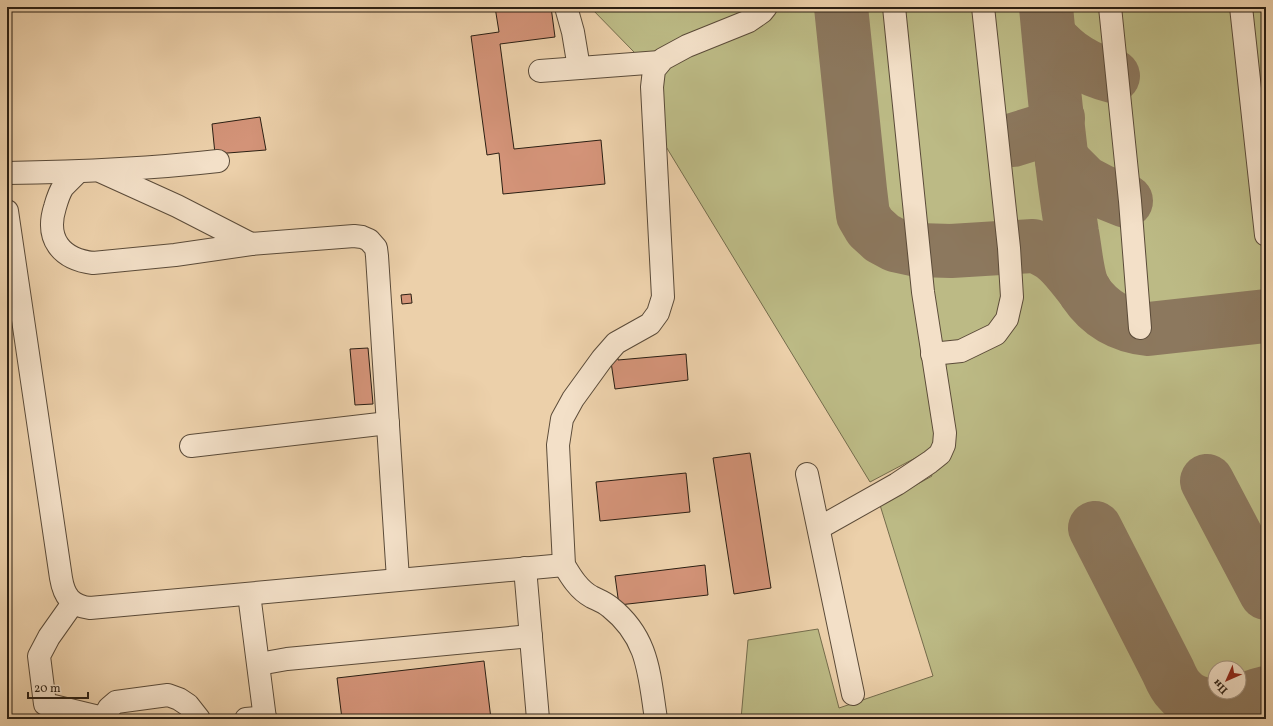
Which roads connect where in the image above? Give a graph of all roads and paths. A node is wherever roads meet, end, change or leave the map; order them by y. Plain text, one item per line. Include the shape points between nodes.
1 (566, 7) edge
2 (766, 7) edge
3 (894, 7) edge
4 (983, 7) edge
5 (1110, 7) edge
6 (1241, 7) edge
7 (660, 62) junction
8 (579, 68) junction
9 (540, 71) dead end
10 (218, 161) dead end
11 (89, 171) junction
12 (7, 173) edge
13 (7, 211) edge
14 (1266, 235) edge
15 (251, 244) junction
16 (1140, 328) dead end
17 (932, 354) junction
18 (388, 423) junction
19 (191, 446) dead end
20 (808, 474) dead end
21 (819, 528) junction
22 (564, 565) junction
23 (525, 568) junction
24 (398, 579) junction
25 (249, 594) junction
26 (73, 603) junction
27 (531, 636) junction
28 (259, 664) junction
29 (853, 694) dead end
30 (103, 718) edge
31 (259, 718) edge
32 (199, 719) edge
33 (538, 719) edge
34 (656, 719) edge

1 - 8 lane
2 - 7 lane via 750,21 687,46
3 - 17 lane via 922,285
4 - 17 lane via 1012,297 1007,319 996,334 961,350
5 - 16 lane
6 - 14 lane
7 - 8 lane
7 - 22 lane via 654,70 652,87 663,297 658,313 650,324 616,343 602,358 562,419 558,445
8 - 9 lane
10 - 11 lane
11 - 12 lane
11 - 15 lane via 177,206
11 - 15 lane via 63,188 57,199 51,226 53,237 59,247 79,261 93,263 175,255
13 - 26 lane via 62,585
15 - 18 lane via 354,236 362,237 373,244 377,256
17 - 21 lane via 945,433 940,454 897,484
18 - 19 lane
18 - 24 lane
20 - 21 lane
21 - 29 lane
22 - 23 lane
22 - 34 lane via 579,587 624,618 632,630 647,660
23 - 24 lane
23 - 27 lane
24 - 25 lane
25 - 26 lane via 90,608
25 - 28 lane
26 - 30 lane via 39,656 45,704
27 - 28 lane via 286,659
27 - 33 lane
28 - 31 lane
30 - 32 lane via 116,702 168,695 188,704

